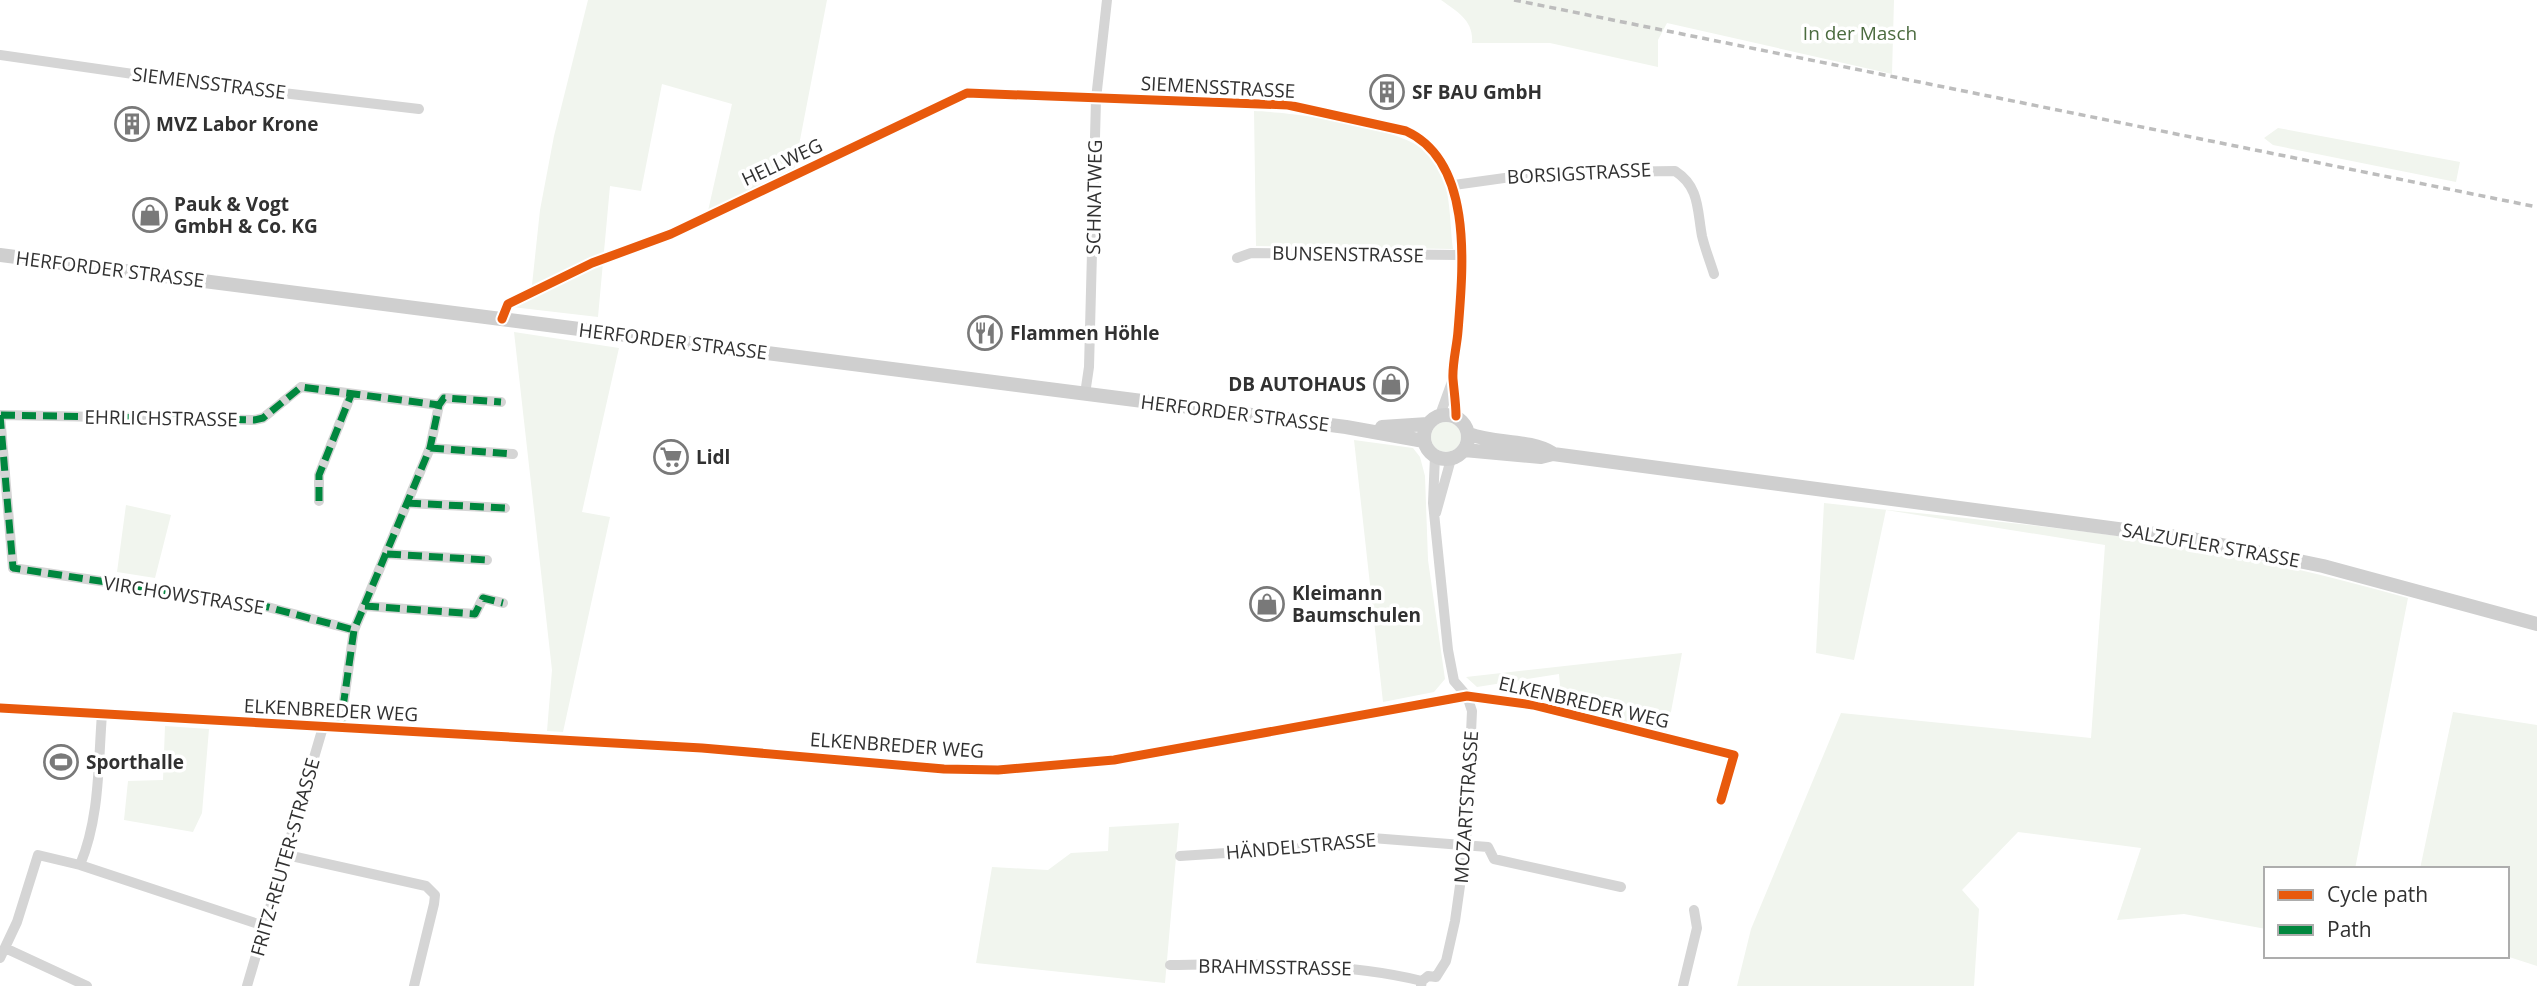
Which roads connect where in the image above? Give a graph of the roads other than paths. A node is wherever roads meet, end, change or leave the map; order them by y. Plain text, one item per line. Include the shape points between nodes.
1 (1107, 0) edge
2 (0, 55) edge
3 (1096, 99) junction
4 (419, 108) dead end
5 (1454, 185) junction
6 (0, 255) edge
7 (1461, 255) junction
8 (1237, 258) dead end
9 (1714, 274) dead end
10 (502, 319) junction
11 (1453, 379) junction
12 (1085, 394) junction
13 (351, 395) junction
14 (501, 402) dead end
15 (439, 405) junction
16 (0, 415) edge
17 (1440, 415) junction
18 (1456, 416) junction
19 (1428, 424) junction
20 (1346, 427) junction
21 (1469, 434) junction
22 (1424, 441) junction
23 (430, 448) junction
24 (1464, 450) junction
25 (513, 454) dead end
26 (1553, 454) junction
27 (1435, 456) junction
28 (1451, 459) junction
29 (319, 501) dead end
30 (407, 503) junction
31 (505, 508) dead end
32 (1435, 514) junction
33 (4, 518) edge
34 (387, 554) junction
35 (486, 560) dead end
36 (503, 603) dead end
37 (365, 606) junction
38 (2537, 624) edge
39 (354, 630) junction
40 (1467, 696) junction
41 (0, 708) edge
42 (102, 714) junction
43 (323, 727) junction
44 (340, 728) junction
45 (1721, 800) dead end
46 (1466, 843) junction
47 (287, 855) junction
48 (1180, 856) dead end
49 (80, 865) junction
50 (1621, 887) dead end
51 (1694, 910) dead end
52 (264, 926) junction
53 (3, 953) edge
54 (1170, 965) dead end
55 (1437, 981) edge
56 (1421, 983) edge
57 (87, 986) edge
58 (247, 986) edge
59 (414, 986) edge
60 (1684, 986) edge

1 - 3 street, SCHNATWEG
2 - 4 street, SIEMENSSTRASSE
3 - 5 street, SIEMENSSTRASSE via 1288,105 1406,131 1434,149
3 - 10 street, HELLWEG via 967,93 671,234 541,286 508,304
3 - 12 street, SCHNATWEG
5 - 7 street, SIEMENSSTRASSE
5 - 9 street, BORSIGSTRASSE via 1541,173 1675,171 1697,195 1702,237
6 - 10 main road, HERFORDER STRASSE
7 - 8 street, BUNSENSTRASSE via 1251,253
7 - 11 street, SIEMENSSTRASSE
10 - 12 main road, HERFORDER STRASSE
11 - 17 street, SIEMENSSTRASSE
11 - 18 street, SIEMENSSTRASSE
12 - 20 main road, HERFORDER STRASSE
13 - 15 street, EHRLICHSTRASSE
13 - 16 street, EHRLICHSTRASSE via 301,387 254,421
13 - 29 street via 319,475
14 - 15 street, EHRLICHSTRASSE via 444,398
15 - 23 street
16 - 33 street
17 - 18 main road
17 - 19 main road
18 - 21 main road
19 - 20 main road, HERFORDER STRASSE
19 - 22 main road
20 - 22 main road, HERFORDER STRASSE
21 - 24 main road
21 - 26 main road via 1543,448
22 - 27 main road
23 - 25 street
23 - 30 street
24 - 26 main road via 1541,457
24 - 28 main road
26 - 38 main road, SALZUFLER STRASSE via 2258,551
27 - 28 main road
27 - 32 street, MOZARTSTRASSE
28 - 32 street, MOZARTSTRASSE
30 - 31 street
30 - 34 street
32 - 40 street, MOZARTSTRASSE via 1448,650 1454,681
33 - 39 street, VIRCHOWSTRASSE via 13,568 260,605
34 - 35 street
34 - 37 street
36 - 37 street via 483,598 475,614
37 - 39 street
39 - 44 street
40 - 44 street, ELKENBREDER WEG via 1114,760 998,770
40 - 45 street, ELKENBREDER WEG via 1533,705 1734,755
40 - 46 street, MOZARTSTRASSE via 1472,732
41 - 42 street, ELKENBREDER WEG
42 - 43 street, ELKENBREDER WEG
42 - 49 street via 95,814
43 - 44 street, ELKENBREDER WEG
43 - 47 street, FRITZ-REUTER-STRASSE
46 - 48 street, HÄNDELSTRASSE via 1372,838 1335,846
46 - 50 street, HÄNDELSTRASSE via 1488,847 1494,859
46 - 55 street, MOZARTSTRASSE via 1455,922
47 - 52 street, FRITZ-REUTER-STRASSE
47 - 59 street via 432,891 434,904
49 - 52 street
49 - 53 street via 38,855
51 - 60 street via 1697,928
52 - 58 street, FRITZ-REUTER-STRASSE
53 - 57 street
54 - 56 street, BRAHMSSTRASSE via 1371,969
55 - 56 street, MOZARTSTRASSE via 1428,976

